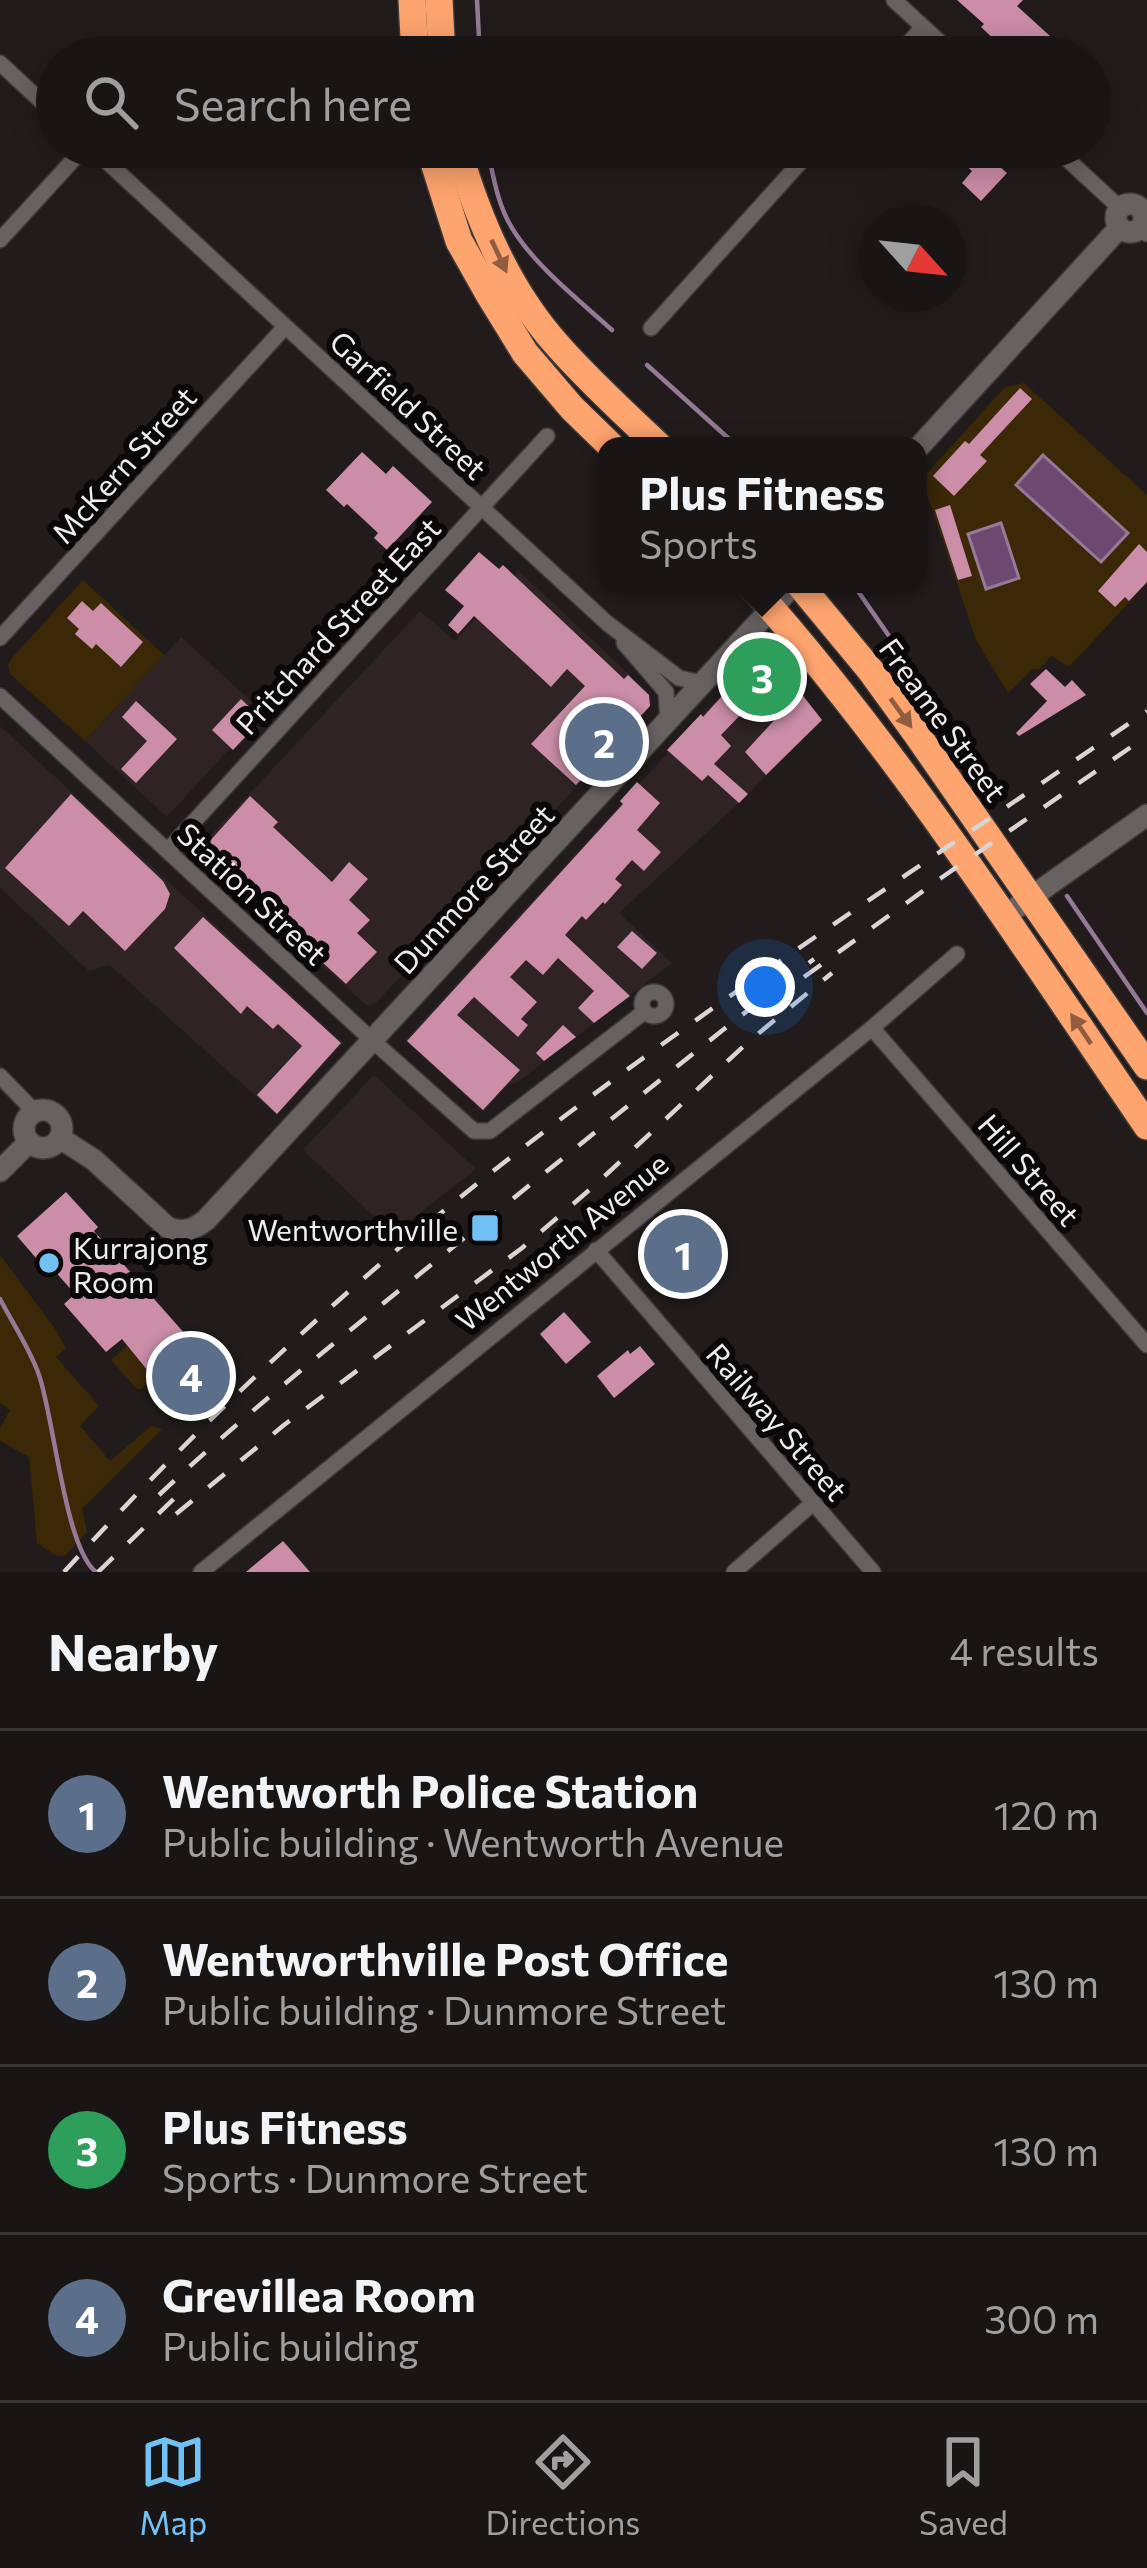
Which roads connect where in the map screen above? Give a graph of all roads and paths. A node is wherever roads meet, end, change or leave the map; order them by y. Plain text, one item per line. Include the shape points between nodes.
1 (412, 0) edge
2 (439, 0) edge
3 (894, 0) edge
4 (923, 27) junction
5 (414, 36) edge
6 (441, 36) edge
7 (915, 36) edge
8 (933, 36) edge
9 (0, 63) edge
10 (36, 96) edge
11 (68, 168) edge
12 (111, 168) edge
13 (436, 168) edge
14 (464, 168) edge
15 (795, 168) edge
16 (1078, 168) edge
17 (1135, 217) edge
18 (0, 240) edge
19 (285, 327) junction
20 (651, 328) dead end
21 (547, 436) dead end
22 (602, 437) edge
23 (650, 437) edge
24 (927, 438) edge
25 (482, 507) junction
26 (758, 593) edge
27 (787, 593) edge
28 (804, 593) edge
29 (771, 608) junction
30 (607, 623) junction
31 (0, 638) edge
32 (702, 683) junction
33 (0, 696) edge
34 (668, 721) junction
35 (1147, 814) edge
36 (167, 850) junction
37 (1030, 896) junction
38 (1003, 917) junction
39 (957, 954) dead end
40 (644, 1012) dead end
41 (872, 1028) junction
42 (373, 1041) junction
43 (1147, 1066) edge
44 (0, 1076) edge
45 (35, 1112) junction
46 (1147, 1126) edge
47 (60, 1138) junction
48 (29, 1142) junction
49 (0, 1171) edge
50 (596, 1250) junction
51 (1147, 1345) edge
52 (813, 1503) junction
53 (201, 1572) edge
54 (734, 1572) edge
55 (874, 1572) edge

1 - 5 highway
2 - 6 highway
3 - 4 street
4 - 7 street
4 - 8 street
9 - 10 street
11 - 18 street
12 - 19 street, Garfield Street
13 - 22 highway via 458,241 525,353
14 -> 23 highway via 484,227 536,317
15 - 20 street
16 - 17 street
17 - 24 street
19 - 25 street, Garfield Street
19 - 31 street, McKern Street
21 - 25 street, Pritchard Street East
25 - 30 street, Garfield Street
25 - 36 street, Pritchard Street East
26 - 29 highway
27 - 29 street, Dunmore Street
28 -> 37 highway, Freame Street via 871,671
29 - 32 street, Dunmore Street
29 - 38 highway
30 - 32 street, Garfield Street via 679,678
30 - 34 street via 666,692
32 - 34 street, Dunmore Street
33 - 36 street, Station Street
34 - 42 street, Dunmore Street
35 - 37 street
36 - 42 street, Station Street
37 - 38 street
37 - 43 highway, Freame Street
46 -> 38 highway
39 - 41 street, Wentworth Avenue
40 - 42 street, Station Street via 481,1133
41 - 50 street, Wentworth Avenue
41 - 51 street, Hill Street
42 - 47 street, Dunmore Street via 194,1229 167,1227
44 - 45 street
45 - 47 street via 54,1114
45 - 48 street via 25,1127
47 - 48 street via 51,1147
48 - 49 street
50 - 52 street, Railway Street
50 - 53 street, Wentworth Avenue
52 - 54 street
52 - 55 street, Railway Street

